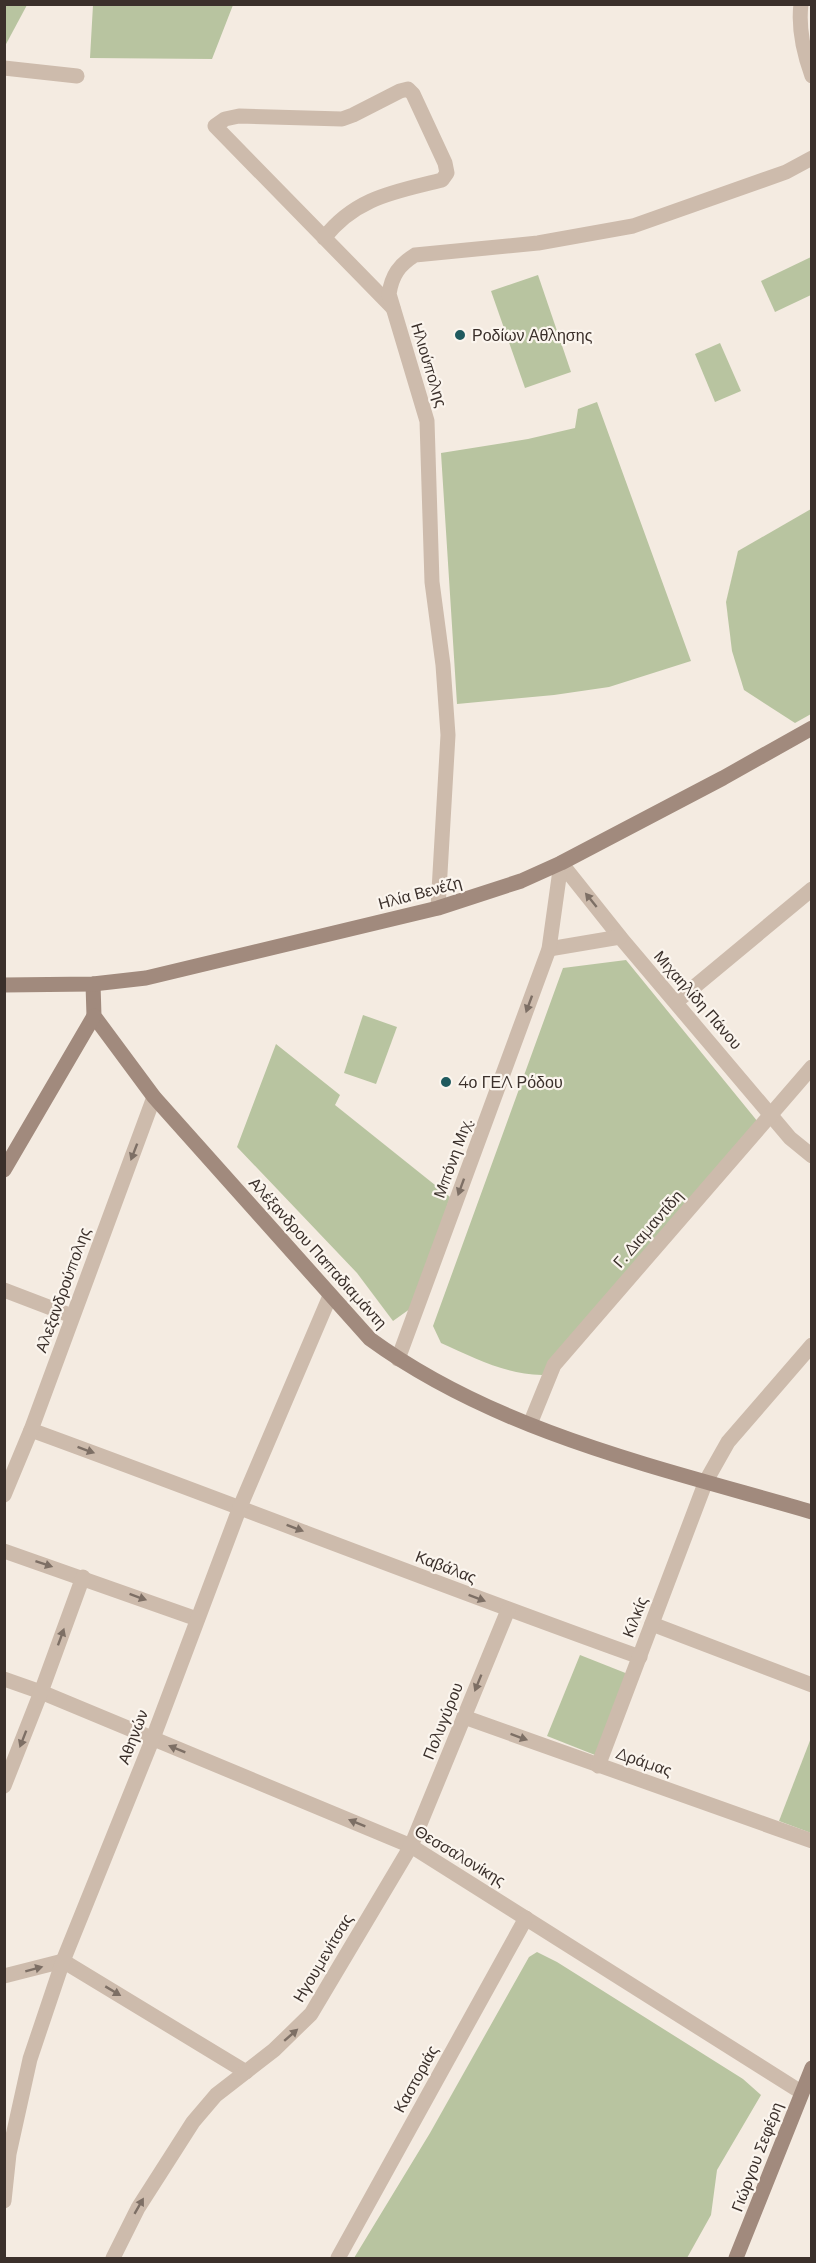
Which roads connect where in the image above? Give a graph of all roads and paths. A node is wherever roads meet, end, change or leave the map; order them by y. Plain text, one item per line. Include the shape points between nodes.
1 (801, 4) edge
2 (4, 68) edge
3 (77, 76) dead end
4 (812, 76) edge
5 (812, 158) edge
6 (324, 238) junction
7 (393, 308) junction
8 (812, 728) edge
9 (561, 863) junction
10 (812, 889) edge
11 (438, 908) junction
12 (620, 937) junction
13 (549, 949) junction
14 (93, 984) junction
15 (4, 985) edge
16 (676, 1002) junction
17 (94, 1016) junction
18 (812, 1067) edge
19 (154, 1097) junction
20 (771, 1113) junction
21 (812, 1156) edge
22 (4, 1170) edge
23 (4, 1290) edge
24 (330, 1296) junction
25 (72, 1316) junction
26 (812, 1345) edge
27 (398, 1359) junction
28 (530, 1424) junction
29 (31, 1430) junction
30 (706, 1481) junction
31 (4, 1495) edge
32 (240, 1506) junction
33 (812, 1512) edge
34 (4, 1551) edge
35 (82, 1577) junction
36 (508, 1610) junction
37 (197, 1618) junction
38 (652, 1624) junction
39 (640, 1657) junction
40 (4, 1679) edge
41 (812, 1685) edge
42 (41, 1692) junction
43 (464, 1717) junction
44 (153, 1738) junction
45 (598, 1766) junction
46 (4, 1786) edge
47 (812, 1841) edge
48 (411, 1846) junction
49 (526, 1918) junction
50 (63, 1961) junction
51 (4, 1976) edge
52 (812, 2068) edge
53 (246, 2072) junction
54 (801, 2092) junction
55 (7, 2155) edge
56 (4, 2201) edge
57 (113, 2259) edge
58 (338, 2259) edge
59 (736, 2259) edge

1 - 4 street via 799,16
2 - 3 street
5 - 7 street, Ηλιούπολης via 786,172 633,226 538,243 415,255 400,265 391,281
6 - 6 street via 215,126 225,118 239,116 342,119 408,90 418,104 447,173 442,180 378,197 358,207 337,221
6 - 7 street
7 - 11 street, Ηλιούπολης via 427,421 432,582 448,735
8 - 9 street, Ηλία Βενέζη
9 - 11 street, Ηλία Βενέζη via 521,881
12 -> 9 street, Μιχαηλίδη Πάνου
9 - 13 street, Μπόνη Μιχ.
10 - 16 street
11 - 14 street, Ηλία Βενέζη via 146,978
12 - 13 street
12 - 16 street, Μιχαηλίδη Πάνου
13 -> 27 street, Μπόνη Μιχ.
14 - 15 street, Ηλία Βενέζη
14 - 17 street
16 - 20 street, Μιχαηλίδη Πάνου
17 - 19 street, Αλέξανδρου Παπαδιαμάντη
17 - 22 street
18 - 20 street, Γ. Διαμαντίδη
19 - 24 street, Αλέξανδρου Παπαδιαμάντη
19 -> 25 street, Αλεξανδρούπολης
20 - 21 street, Μιχαηλίδη Πάνου via 790,1138
20 - 28 street, Γ. Διαμαντίδη via 554,1365
23 - 25 street
24 - 27 street, Αλέξανδρου Παπαδιαμάντη via 370,1339
24 - 32 street, Αθηνών
25 - 29 street, Αλεξανδρούπολης
26 - 30 street, Κιλκίς via 728,1442
27 - 28 street, Αλέξανδρου Παπαδιαμάντη via 453,1391
28 - 30 street, Αλέξανδρου Παπαδιαμάντη
29 - 31 street, Αλεξανδρούπολης
29 -> 32 street, Καβάλας
30 - 33 street, Αλέξανδρου Παπαδιαμάντη
30 - 38 street, Κιλκίς
32 -> 36 street, Καβάλας
32 - 37 street, Αθηνών
34 -> 35 street
35 -> 37 street
42 -> 35 street
36 - 39 street, Καβάλας
36 -> 43 street, Πολυγύρου
37 - 44 street, Αθηνών
38 - 39 street, Κιλκίς
38 - 41 street
39 - 45 street, Κιλκίς
40 - 42 street, Θεσσαλονίκης
42 - 44 street, Θεσσαλονίκης
42 -> 46 street
43 -> 45 street, Δράμας
43 - 48 street, Πολυγύρου
48 -> 44 street, Θεσσαλονίκης
44 - 50 street, Αθηνών
45 - 47 street, Δράμας
48 - 49 street, Θεσσαλονίκης
53 -> 48 street, Ηγουμενίτσας via 311,2014
49 - 54 street, Θεσσαλονίκης
49 - 58 street, Καστοριάς
51 -> 50 street
50 -> 53 street
50 - 55 street, Αθηνών via 30,2059
52 - 54 street, Γιώργου Σεφέρη
57 -> 53 street, Ηγουμενίτσας via 138,2208 183,2136 216,2095
54 - 59 street, Γιώργου Σεφέρη
55 - 56 street, Αθηνών

